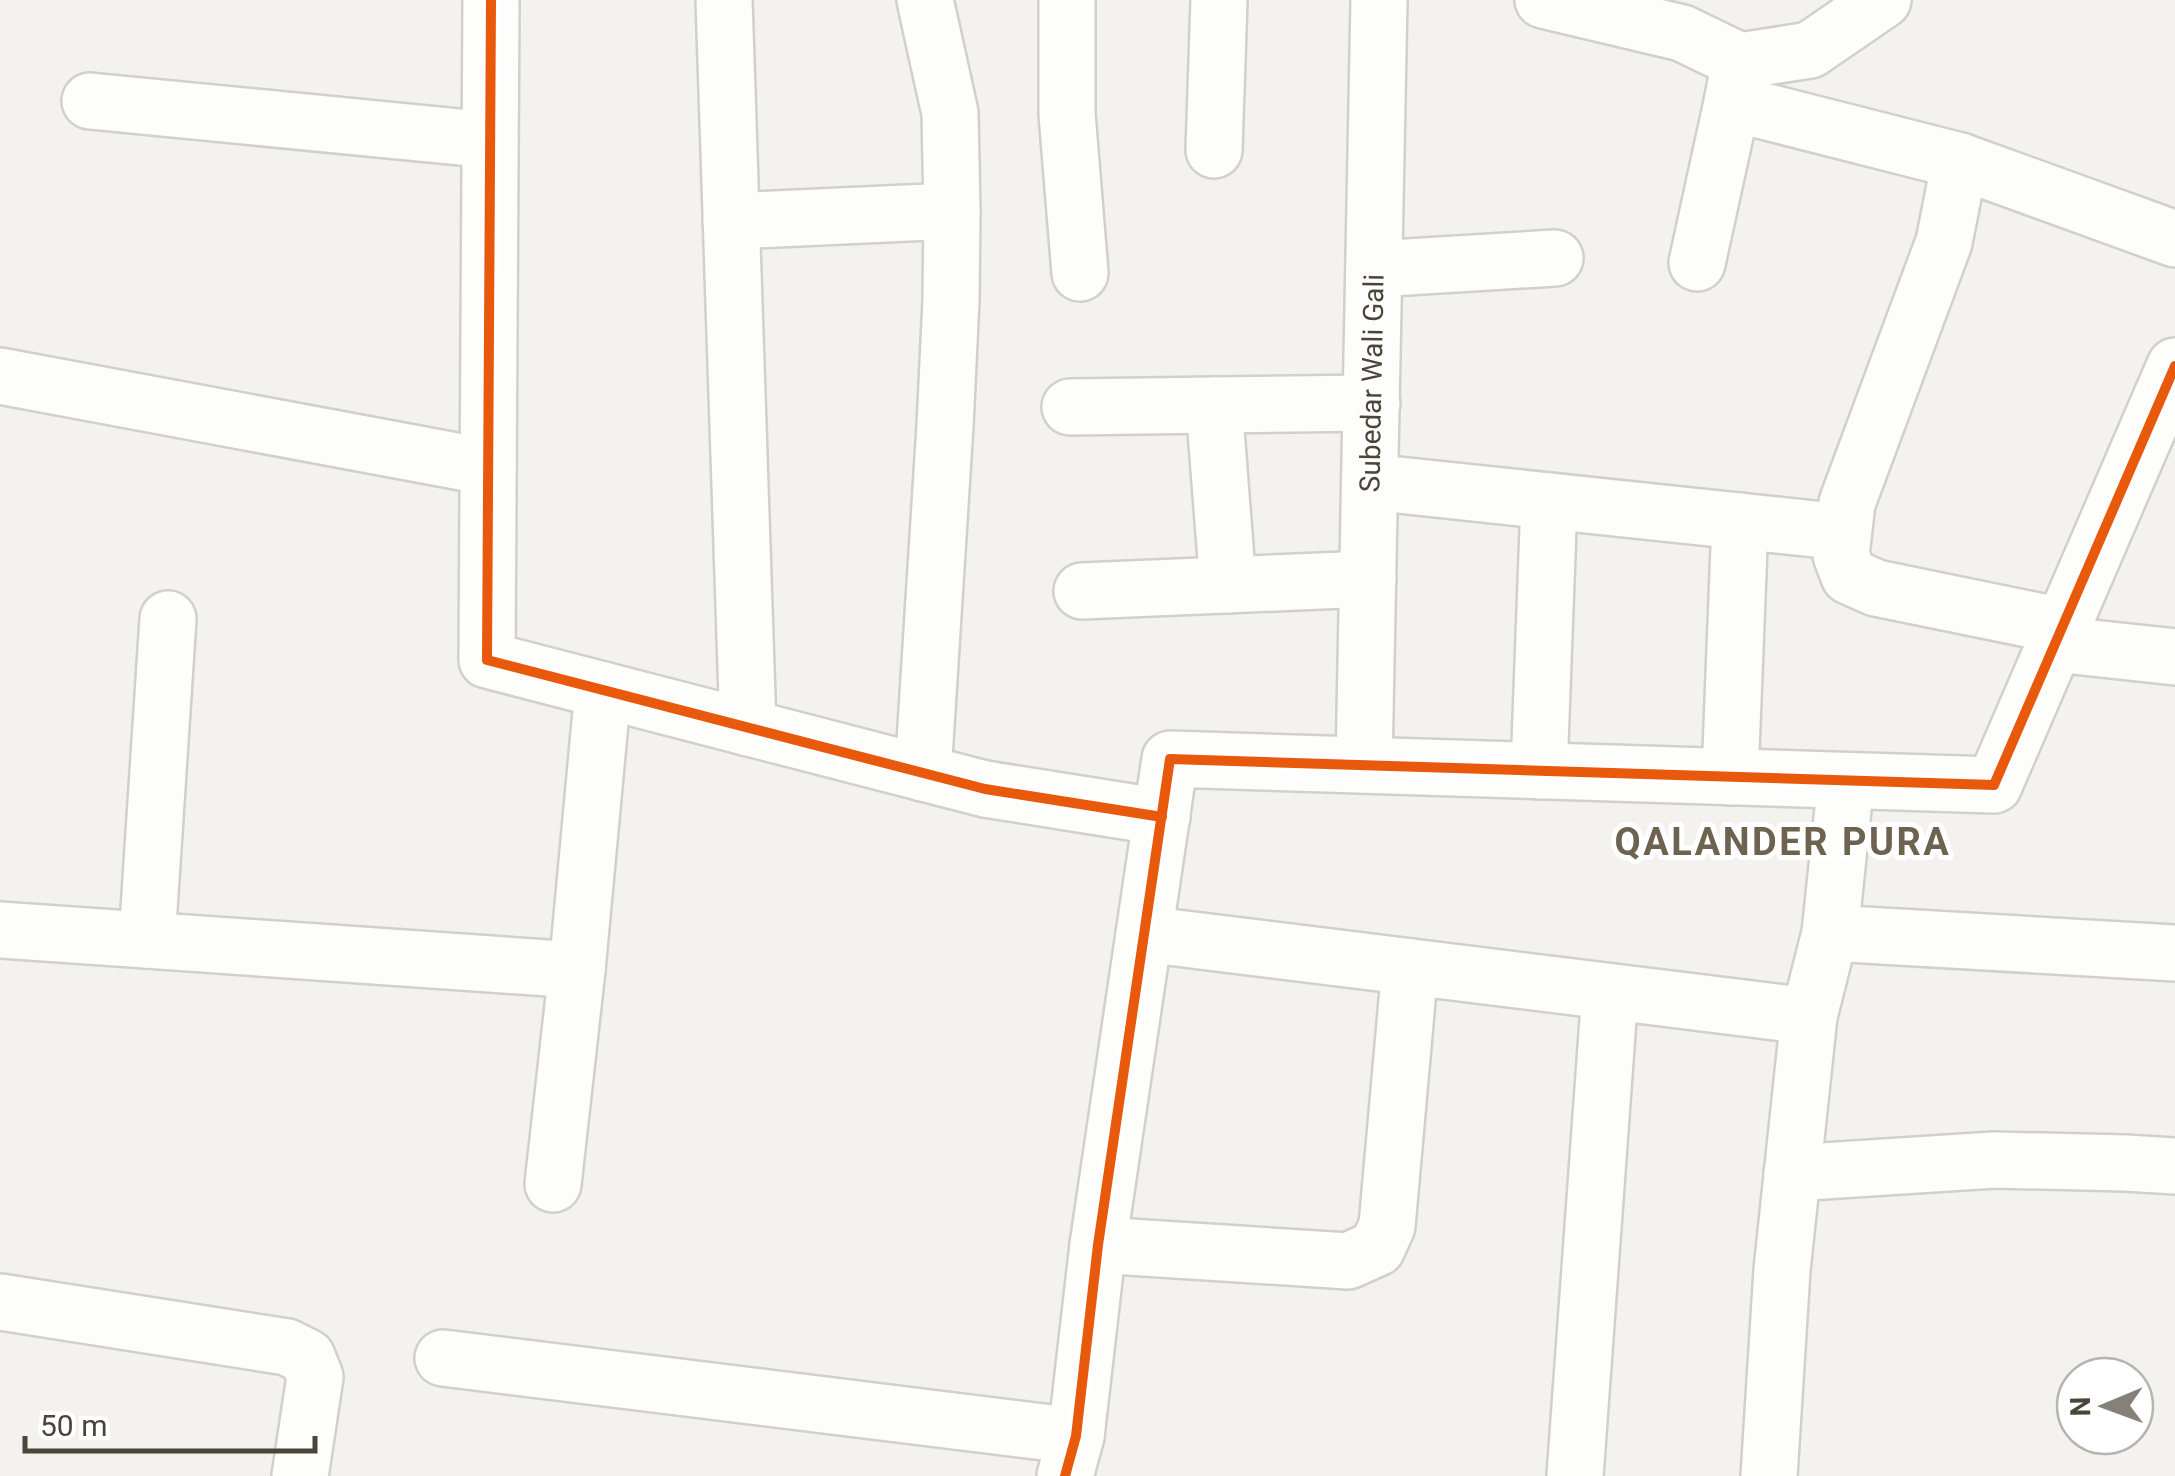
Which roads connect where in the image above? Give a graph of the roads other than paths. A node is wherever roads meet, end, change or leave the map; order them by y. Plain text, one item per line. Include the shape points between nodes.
1 (491, 0) edge
2 (724, 0) edge
3 (925, 0) edge
4 (1067, 0) edge
5 (1219, 0) edge
6 (1379, 0) edge
7 (1543, 0) edge
8 (1883, 0) edge
9 (1736, 82) junction
10 (90, 101) dead end
11 (490, 140) junction
12 (1214, 150) dead end
13 (1960, 161) junction
14 (952, 211) junction
15 (731, 221) junction
16 (2175, 238) edge
17 (1555, 258) dead end
18 (1697, 263) dead end
19 (1374, 269) junction
20 (1080, 273) dead end
21 (0, 376) edge
22 (2170, 392) edge
23 (1372, 402) junction
24 (1214, 405) junction
25 (1070, 407) dead end
26 (488, 468) junction
27 (1370, 482) junction
28 (1548, 501) junction
29 (1740, 522) junction
30 (1843, 532) junction
31 (1368, 579) junction
32 (1228, 585) junction
33 (1082, 591) dead end
34 (168, 619) dead end
35 (2058, 635) junction
36 (2175, 656) edge
37 (603, 690) junction
38 (748, 728) junction
39 (1364, 765) junction
40 (1538, 771) junction
41 (922, 773) junction
42 (1730, 777) junction
43 (1846, 781) junction
44 (1162, 817) junction
45 (0, 930) edge
46 (1830, 933) junction
47 (1144, 934) junction
48 (147, 940) junction
49 (2175, 953) edge
50 (1410, 967) junction
51 (577, 970) junction
52 (1610, 992) junction
53 (1809, 1016) junction
54 (2175, 1166) edge
55 (1792, 1173) junction
56 (553, 1184) dead end
57 (1098, 1245) junction
58 (0, 1302) edge
59 (443, 1358) dead end
60 (1070, 1456) edge
61 (300, 1476) edge
62 (1575, 1476) edge
63 (1769, 1476) edge

1 - 11 street
2 - 15 street
3 - 14 street via 950,113
4 - 20 street via 1066,114
5 - 12 street
6 - 19 street, Subedar Wali Gali
7 - 9 street via 1682,32
8 - 9 street via 1810,50
9 - 13 street
9 - 18 street
10 - 11 street
11 - 26 street
13 - 16 street
13 - 30 street via 1944,242 1847,503
14 - 15 street
14 - 41 street
15 - 38 street
17 - 19 street
19 - 23 street, Subedar Wali Gali
21 - 26 street
22 - 35 street
23 - 24 street
23 - 27 street, Subedar Wali Gali
24 - 25 street
24 - 32 street
26 - 37 street via 487,660
27 - 28 street
27 - 31 street, Subedar Wali Gali
28 - 29 street
28 - 40 street
29 - 30 street
29 - 42 street
30 - 35 street via 1840,555 1849,576
31 - 32 street
31 - 39 street, Subedar Wali Gali
32 - 33 street
34 - 48 street
35 - 36 street
35 - 43 street via 1994,786
37 - 38 street
37 - 51 street
38 - 41 street
39 - 40 street
39 - 44 street via 1170,759
40 - 42 street
41 - 44 street
42 - 43 street
43 - 46 street
44 - 47 street
45 - 48 street
46 - 49 street
46 - 53 street
47 - 50 street
47 - 57 street
48 - 51 street
50 - 52 street
50 - 57 street via 1387,1226 1377,1248 1348,1261
51 - 56 street
52 - 53 street
52 - 62 street
53 - 55 street
54 - 55 street via 1994,1160
55 - 63 street
57 - 60 street
58 - 61 street via 287,1348 307,1357 314,1377
59 - 60 street

